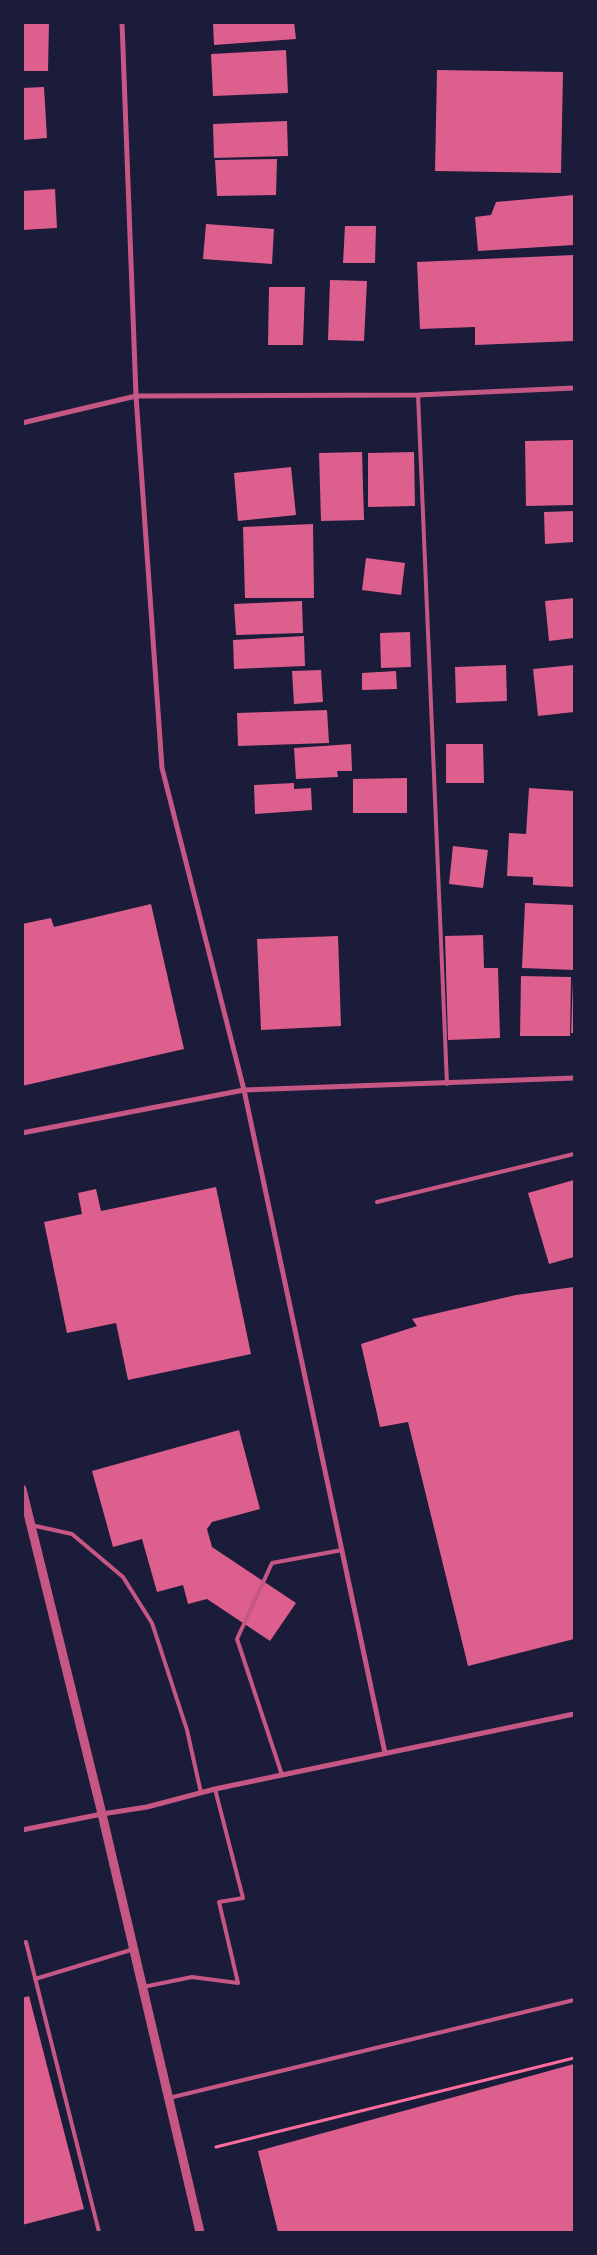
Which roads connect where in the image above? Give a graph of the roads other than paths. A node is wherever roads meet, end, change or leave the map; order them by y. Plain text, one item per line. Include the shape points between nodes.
1 (122, 22) edge
2 (574, 388) edge
3 (418, 395) junction
4 (136, 396) junction
5 (22, 423) edge
6 (574, 1078) edge
7 (447, 1084) junction
8 (244, 1090) junction
9 (22, 1133) edge
10 (574, 1154) edge
11 (376, 1202) dead end
12 (22, 1489) edge
13 (31, 1525) junction
14 (342, 1550) junction
15 (574, 1714) edge
16 (385, 1753) junction
17 (282, 1775) junction
18 (215, 1789) junction
19 (201, 1793) junction
20 (102, 1814) junction
21 (22, 1830) edge
22 (22, 1943) edge
23 (134, 1949) junction
24 (35, 1980) junction
25 (143, 1986) junction
26 (574, 2000) edge
27 (169, 2098) junction
28 (99, 2232) edge
29 (200, 2232) edge

1 - 4 street
2 - 3 street
3 - 4 street
3 - 7 lane
4 - 5 street
4 - 8 street via 162,768
6 - 7 street
7 - 8 street
8 - 9 street
8 - 14 street
10 - 11 lane
12 - 13 street
13 - 19 lane via 72,1534 123,1577 152,1623 187,1730
13 - 20 street
14 - 16 street
14 - 17 lane via 272,1563 237,1639
15 - 16 street
16 - 17 street
17 - 18 street
18 - 19 street
18 - 25 lane via 243,1898 219,1902 238,1983 192,1977
19 - 20 street via 148,1807
20 - 21 street
20 - 23 street
22 - 24 lane via 26,1942
23 - 24 lane
23 - 25 street
24 - 28 lane
25 - 27 street
26 - 27 lane
27 - 29 street

